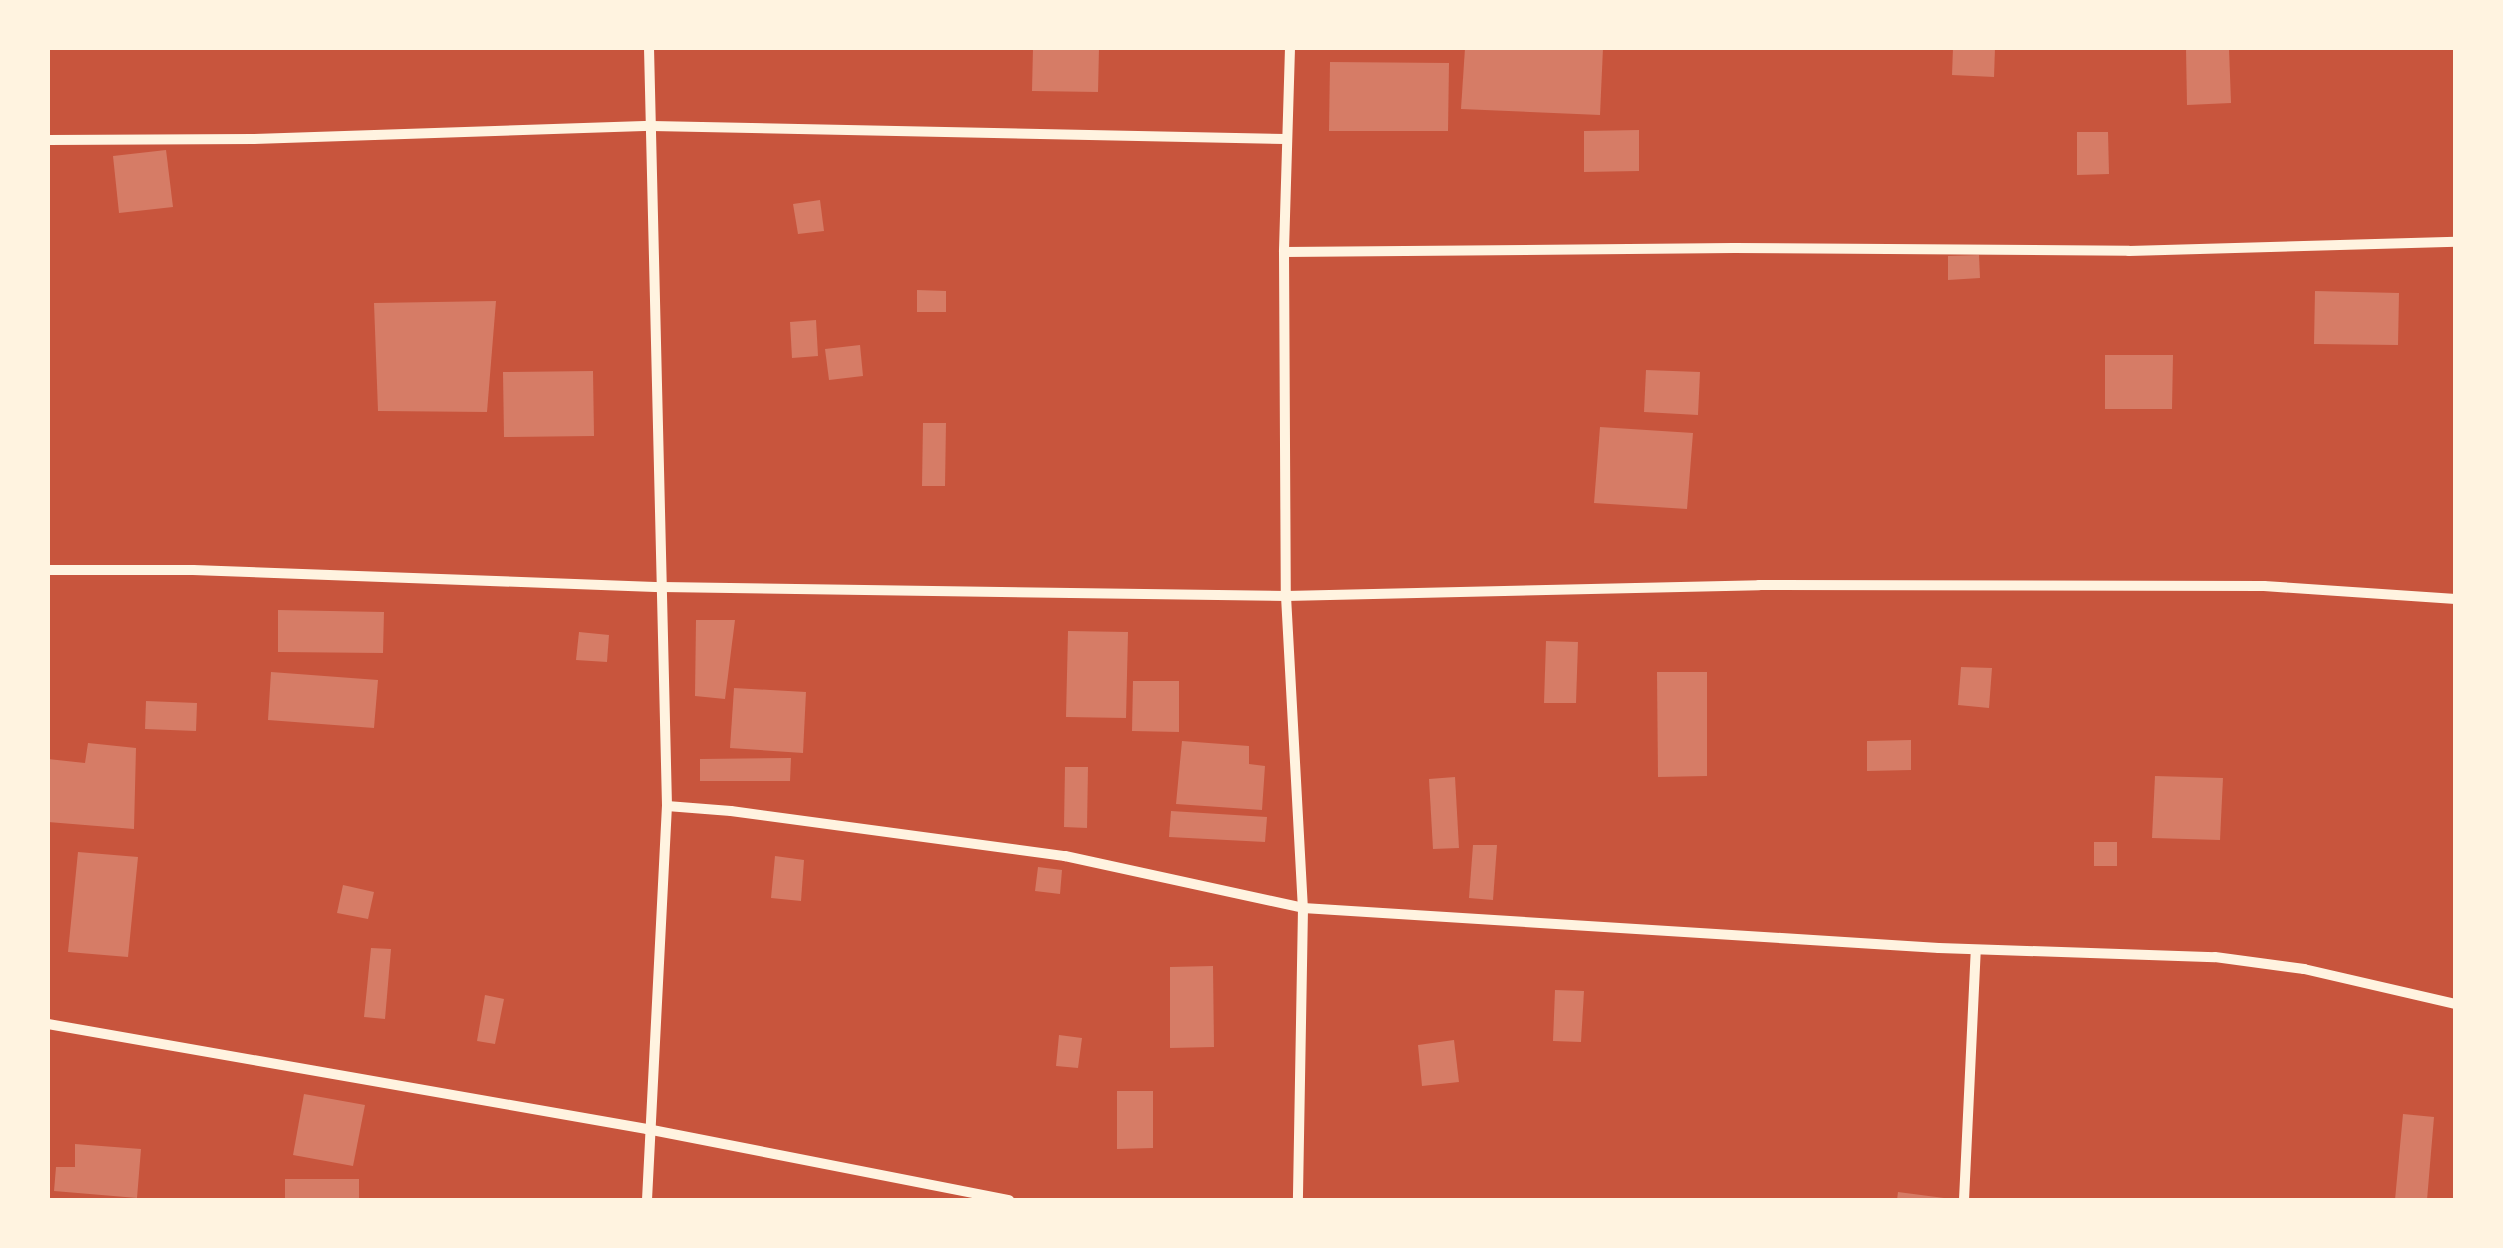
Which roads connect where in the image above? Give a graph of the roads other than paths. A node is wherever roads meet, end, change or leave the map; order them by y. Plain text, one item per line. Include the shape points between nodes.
1 (649, 48) edge
2 (1290, 48) edge
3 (652, 126) junction
4 (1285, 139) junction
5 (48, 140) edge
6 (2456, 242) edge
7 (1284, 252) junction
8 (48, 570) edge
9 (662, 588) junction
10 (1286, 596) junction
11 (2456, 599) edge
12 (667, 806) junction
13 (1303, 908) junction
14 (1976, 950) junction
15 (2456, 1004) edge
16 (48, 1024) edge
17 (648, 1129) junction
18 (648, 1200) edge
19 (1008, 1200) edge
20 (1298, 1200) edge
21 (1964, 1200) edge

1 - 3 street
2 - 4 street
3 - 4 street
3 - 5 street
3 - 9 street
4 - 7 street
6 - 7 street via 2110,252
7 - 10 street
8 - 9 street
9 - 10 street
9 - 12 street
10 - 11 street via 1759,585 2264,586
10 - 13 street
12 - 13 street via 1065,856
12 - 17 street
13 - 14 street
13 - 20 street
14 - 15 street via 2215,957 2304,969
14 - 21 street
16 - 17 street
17 - 18 street
17 - 19 street

